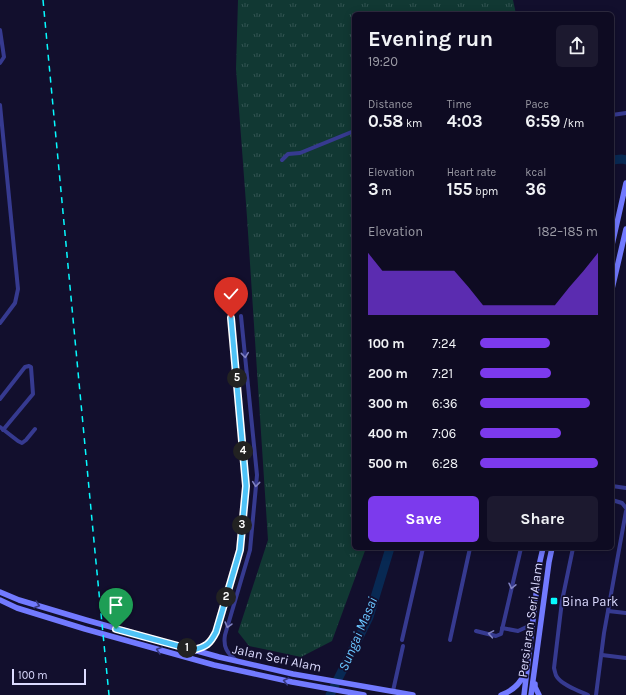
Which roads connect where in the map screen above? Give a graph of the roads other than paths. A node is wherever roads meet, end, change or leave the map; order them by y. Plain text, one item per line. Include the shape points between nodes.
1 (0, 30) edge
2 (0, 63) edge
3 (0, 105) edge
4 (626, 113) edge
5 (614, 115) edge
6 (352, 132) edge
7 (282, 160) dead end
8 (626, 183) edge
9 (626, 229) edge
10 (614, 236) edge
11 (614, 280) edge
12 (241, 316) dead end
13 (231, 318) dead end
14 (0, 323) edge
15 (0, 399) edge
16 (2, 428) edge
17 (35, 429) dead end
18 (614, 486) edge
19 (626, 488) edge
20 (614, 500) edge
21 (625, 506) edge
22 (626, 511) edge
23 (423, 550) edge
24 (470, 550) edge
25 (521, 550) edge
26 (543, 550) edge
27 (552, 550) edge
28 (573, 550) edge
29 (0, 592) edge
30 (0, 600) edge
31 (608, 611) junction
32 (626, 612) edge
33 (533, 624) junction
34 (502, 628) junction
35 (476, 631) dead end
36 (402, 640) dead end
37 (450, 640) dead end
38 (403, 646) dead end
39 (193, 650) junction
40 (602, 655) junction
41 (626, 658) edge
42 (237, 661) junction
43 (528, 666) junction
44 (535, 668) junction
45 (393, 691) junction
46 (364, 695) edge
47 (413, 695) edge
48 (501, 695) edge
49 (524, 695) edge
50 (531, 695) edge
51 (539, 695) edge
52 (588, 695) edge
53 (596, 695) edge

1 - 2 street via 4,57
3 - 14 street via 18,289 15,303
4 - 5 street
6 - 7 street via 300,153 288,154
8 - 10 main road
9 - 11 main road
12 -> 42 street via 257,475 250,550 224,644 227,652
13 - 39 street via 246,486 240,550 216,632 211,642 203,648
15 - 16 street via 25,367 31,367 33,394
16 - 17 street via 22,442
18 - 19 street
20 - 21 street
22 - 31 street
23 - 36 street
24 - 37 street
25 -> 34 street
26 - 33 main road, Persiaran Seri Alam
27 - 44 main road, Persiaran Seri Alam
28 - 52 street via 554,668 559,680
29 -> 39 main road, Jalan Seri Alam via 19,600
46 -> 30 main road, Jalan Seri Alam via 214,665 85,629
31 - 32 street
31 - 40 street
33 - 34 street via 518,631
33 - 43 main road, Persiaran Seri Alam
34 -> 35 street via 501,634 496,636
38 - 45 street
39 - 42 main road, Jalan Seri Alam
40 - 41 street
40 - 53 street
42 - 45 main road, Jalan Seri Alam via 293,674
43 - 48 main road via 517,686
43 - 49 main road, Persiaran Seri Alam
44 - 50 main road, Persiaran Seri Alam
44 - 51 main road via 535,687
45 - 47 main road, Jalan Seri Alam

